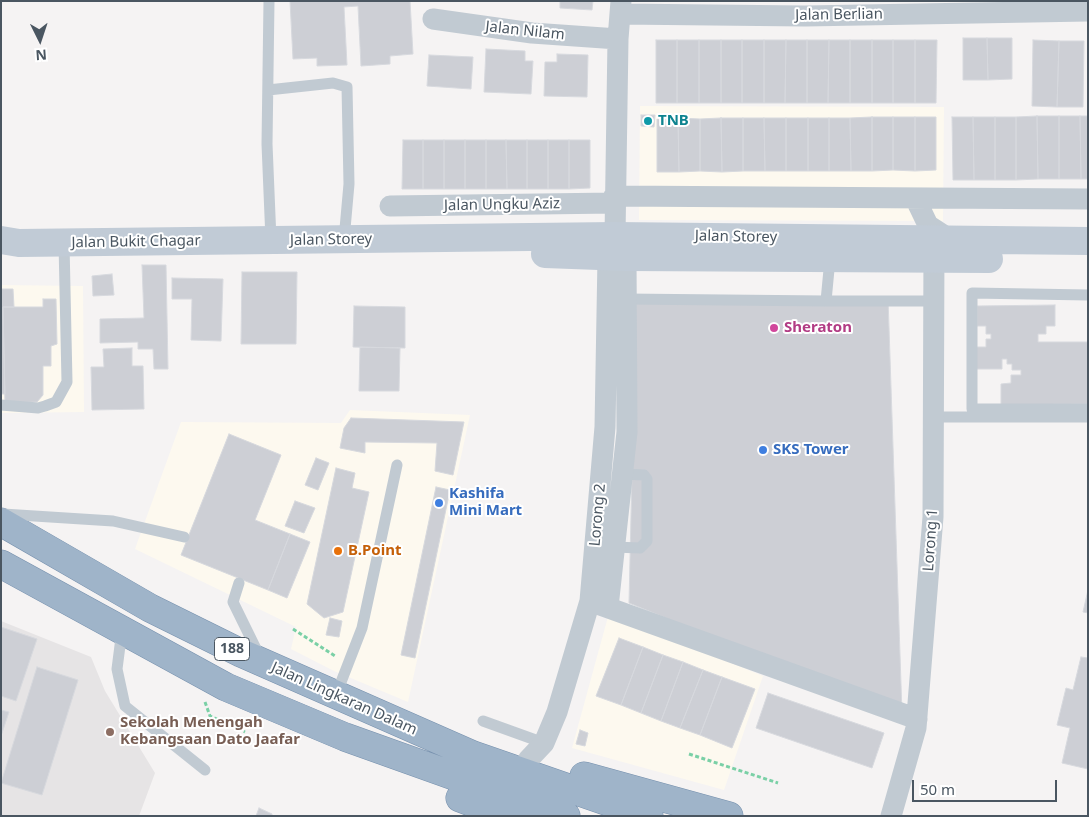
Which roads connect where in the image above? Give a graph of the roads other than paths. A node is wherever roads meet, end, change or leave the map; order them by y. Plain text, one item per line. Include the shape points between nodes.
1 (269, 1) edge
2 (980, 7) edge
3 (621, 8) edge
4 (806, 9) edge
5 (1088, 11) edge
6 (433, 19) dead end
7 (618, 39) junction
8 (268, 90) junction
9 (1088, 199) edge
10 (614, 200) junction
11 (916, 200) junction
12 (390, 206) dead end
13 (891, 239) junction
14 (1, 240) edge
15 (271, 240) junction
16 (344, 240) junction
17 (1088, 241) edge
18 (64, 243) junction
19 (939, 246) junction
20 (616, 250) junction
21 (1088, 258) edge
22 (830, 259) junction
23 (1088, 295) edge
24 (625, 298) junction
25 (826, 300) junction
26 (934, 301) junction
27 (1, 405) edge
28 (1088, 409) edge
29 (934, 417) junction
30 (1088, 417) edge
31 (397, 465) dead end
32 (622, 474) junction
33 (1, 514) edge
34 (1, 522) edge
35 (184, 537) dead end
36 (614, 547) junction
37 (1, 564) edge
38 (239, 583) dead end
39 (599, 604) junction
40 (122, 630) junction
41 (263, 663) junction
42 (336, 695) junction
43 (282, 710) junction
44 (917, 719) junction
45 (483, 721) dead end
46 (536, 751) junction
47 (473, 755) junction
48 (205, 770) dead end
49 (508, 816) edge
50 (566, 816) edge
51 (649, 816) edge
52 (729, 816) edge
53 (891, 816) edge

1 - 8 lane
2 - 4 street, Jalan Berlian
2 - 5 street, Jalan Berlian
3 - 4 street, Jalan Berlian
3 - 7 street
6 - 7 street, Jalan Nilam via 532,33
7 - 10 street
8 - 15 lane
8 - 16 lane via 333,83 346,87 349,184
9 - 11 street
10 - 11 street
10 - 12 street, Jalan Ungku Aziz
10 - 20 street
11 - 13 street via 906,227
11 - 19 street
13 - 19 main road, Jalan Storey
13 - 20 main road, Jalan Storey
14 - 18 main road, Jalan Bukit Chagar
15 - 16 main road, Jalan Storey
15 - 18 main road, Jalan Bukit Chagar
15 - 20 main road, Jalan Storey
16 - 20 main road, Jalan Storey
17 - 19 main road, Jalan Storey
18 - 27 lane via 67,382 56,402 45,406
19 - 21 main road, Jalan Storey
19 - 22 main road, Jalan Storey
19 - 26 street, Lorong 1
20 - 22 main road, Jalan Storey
20 - 24 street
20 - 39 street, Lorong 2
22 - 25 lane
23 - 28 lane via 972,293 972,409
24 - 25 lane
24 - 32 street via 626,432
25 - 26 lane
26 - 29 street, Lorong 1
29 - 30 lane
29 - 44 street, Lorong 1 via 933,517
31 - 42 lane via 362,628
32 - 36 street
32 - 36 lane via 647,478 647,541 640,548
33 - 35 lane via 113,521
34 - 41 highway, Jalan Lingkaran Dalam / 188 via 150,608
36 - 39 street
37 - 40 highway, Jalan Lingkaran Dalam / 188
38 - 41 lane via 233,602
39 - 44 street
39 - 46 street, Lorong 2 via 557,712
40 - 43 highway, Jalan Lingkaran Dalam / 188 via 226,686
40 - 48 lane via 117,670 125,706
41 - 42 highway, Jalan Lingkaran Dalam / 188
42 - 47 highway, Jalan Lingkaran Dalam / 188
43 - 49 highway via 369,763
43 - 50 highway, Jalan Lingkaran Dalam / 188 via 345,737
44 - 53 street, Lorong 1
45 - 46 lane
46 - 47 highway
46 - 52 highway
47 - 51 highway, Jalan Lingkaran Dalam / 188

